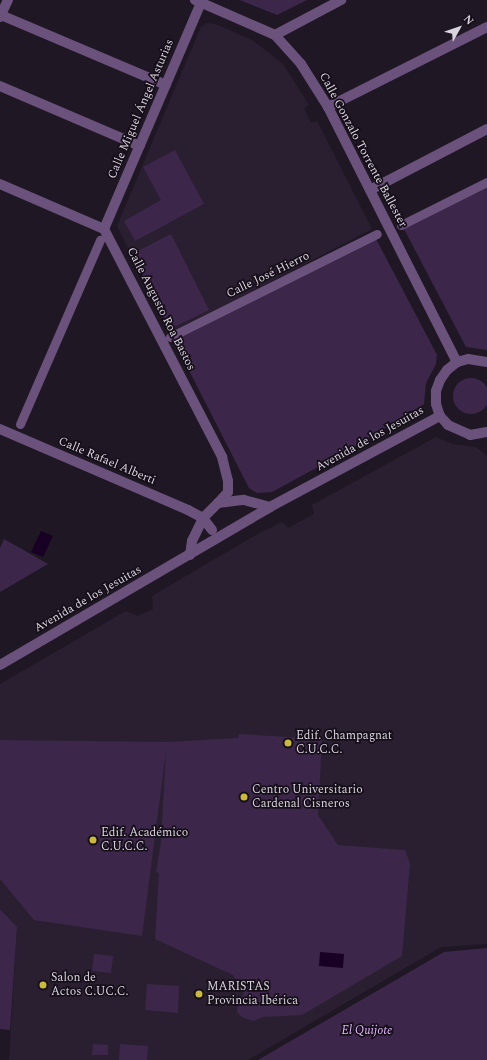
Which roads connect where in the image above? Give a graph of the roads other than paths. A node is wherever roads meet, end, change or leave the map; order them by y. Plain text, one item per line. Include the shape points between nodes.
1 (8, 0) edge
2 (341, 0) edge
3 (199, 1) edge
4 (0, 16) edge
5 (487, 27) edge
6 (275, 35) junction
7 (166, 85) junction
8 (0, 86) edge
9 (328, 107) junction
10 (487, 129) edge
11 (140, 146) junction
12 (487, 182) edge
13 (0, 184) edge
14 (370, 190) junction
15 (401, 226) dead end
16 (104, 229) junction
17 (377, 234) dead end
18 (100, 240) dead end
19 (170, 337) dead end
20 (457, 362) junction
21 (487, 362) edge
22 (440, 416) junction
23 (20, 424) dead end
24 (0, 429) edge
25 (487, 432) edge
26 (218, 503) junction
27 (270, 507) junction
28 (207, 514) junction
29 (216, 540) junction
30 (190, 555) junction
31 (0, 665) edge

1 - 4 street
2 - 6 street
3 - 6 street, Calle Gonzalo Torrente Ballester
3 - 7 street, Calle Miguel Ángel Asturias
4 - 7 street
5 - 9 street
6 - 9 street, Calle Gonzalo Torrente Ballester via 302,64
7 - 11 street, Calle Miguel Ángel Asturias
8 - 11 street
9 - 14 street, Calle Gonzalo Torrente Ballester
10 - 14 street
11 - 16 street, Calle Miguel Ángel Asturias
12 - 15 street
13 - 16 street
14 - 20 street, Calle Gonzalo Torrente Ballester
16 - 26 street, Calle Augusto Roa Bastos via 222,458 228,480 228,492
17 - 19 street, Calle José Hierro
18 - 23 street
20 - 21 street via 468,359
20 - 22 street via 447,370 438,386 436,404
22 - 25 street via 458,432 470,435
22 - 27 street, Avenida de los Jesuitas
24 - 28 street, Calle Rafael Alberti
26 - 27 street via 244,500
26 - 28 street
27 - 29 street, Avenida de los Jesuitas
28 - 29 street
28 - 30 street via 192,541
29 - 30 street, Avenida de los Jesuitas
30 - 31 street, Avenida de los Jesuitas

